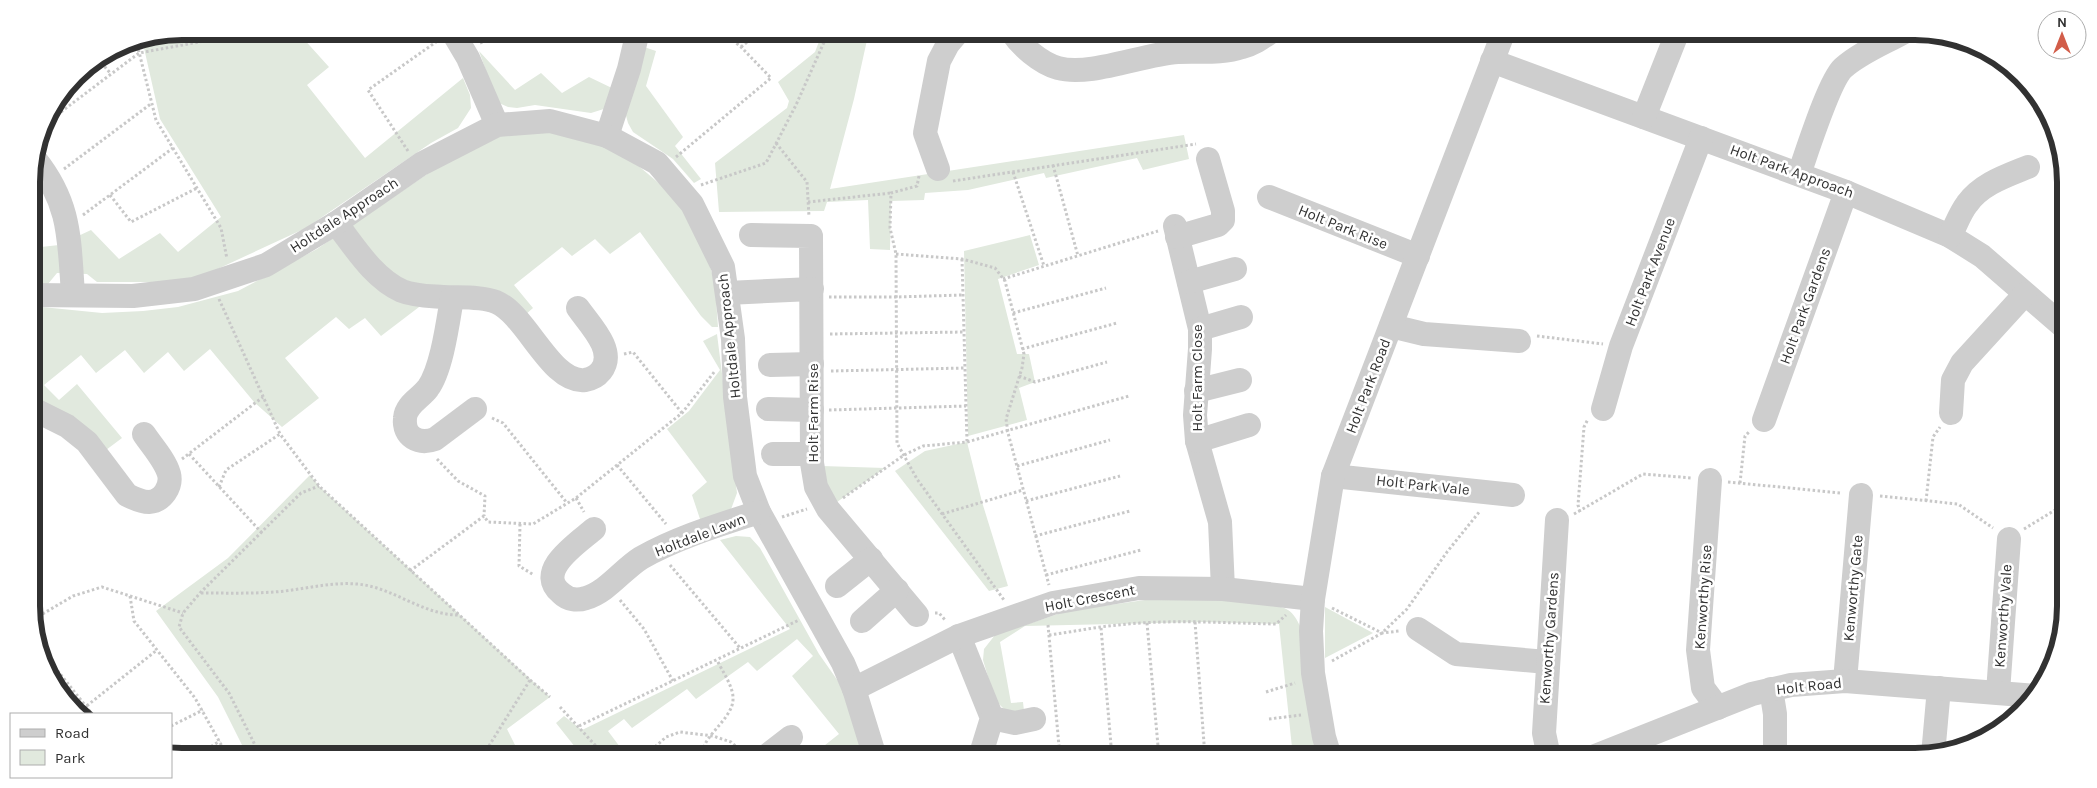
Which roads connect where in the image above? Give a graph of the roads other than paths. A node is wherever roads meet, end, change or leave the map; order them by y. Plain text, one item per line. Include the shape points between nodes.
1 (457, 40) edge
2 (636, 40) edge
3 (951, 40) edge
4 (1020, 40) edge
5 (1260, 40) edge
6 (1500, 40) edge
7 (1674, 40) edge
8 (1889, 40) edge
9 (1492, 61) junction
10 (1644, 117) junction
11 (497, 125) junction
12 (607, 136) junction
13 (1701, 138) junction
14 (1208, 159) road end
15 (41, 167) edge
16 (2028, 167) dead end
17 (1799, 174) junction
18 (933, 176) road end
19 (1846, 192) junction
20 (1268, 197) dead end
21 (336, 223) junction
22 (751, 235) dead end
23 (1950, 236) junction
24 (1418, 256) junction
25 (1235, 269) dead end
26 (1189, 282) junction
27 (727, 293) junction
28 (812, 293) junction
29 (40, 294) edge
30 (72, 294) junction
31 (2025, 294) junction
32 (452, 298) junction
33 (578, 308) dead end
34 (1241, 317) dead end
35 (2057, 321) edge
36 (1391, 326) junction
37 (1200, 329) junction
38 (1519, 341) road end
39 (770, 365) dead end
40 (812, 368) junction
41 (1240, 380) dead end
42 (1196, 391) junction
43 (475, 409) road end
44 (1603, 409) road end
45 (768, 410) dead end
46 (812, 410) junction
47 (40, 412) edge
48 (1951, 413) road end
49 (1764, 420) road end
50 (1249, 425) dead end
51 (144, 434) dead end
52 (1197, 440) junction
53 (773, 454) dead end
54 (812, 454) junction
55 (1333, 476) junction
56 (1710, 480) road end
57 (1504, 494) road end
58 (1861, 494) road end
59 (762, 517) junction
60 (1557, 520) road end
61 (594, 529) dead end
62 (2008, 539) road end
63 (871, 560) junction
64 (838, 586) dead end
65 (1223, 589) junction
66 (896, 590) junction
67 (1309, 598) junction
68 (917, 615) road end
69 (862, 621) dead end
70 (1418, 629) road end
71 (959, 636) junction
72 (1547, 662) junction
73 (1845, 681) junction
74 (1939, 688) junction
75 (854, 689) junction
76 (1770, 689) junction
77 (1998, 692) junction
78 (2026, 695) edge
79 (1718, 708) junction
80 (992, 718) junction
81 (1034, 719) dead end
82 (791, 737) dead end
83 (1934, 747) edge
84 (777, 748) edge
85 (872, 748) edge
86 (983, 748) edge
87 (1327, 748) edge
88 (1547, 748) edge
89 (1616, 748) edge
90 (1774, 748) edge

1 - 11 street
2 - 12 street
3 - 18 street via 939,61 926,133
4 - 5 street via 1044,63 1073,70 1162,54 1241,48
6 - 9 street, Holt Park Road
7 - 10 street
8 - 17 street via 1856,58 1842,70 1833,84
9 - 10 street, Holt Park Approach
9 - 24 street, Holt Park Road
10 - 13 street, Holt Park Approach
11 - 12 street, Holtdale Approach via 550,121
11 - 21 street, Holtdale Approach via 418,166
12 - 27 street, Holtdale Approach via 657,163 692,204 723,267
13 - 17 street, Holt Park Approach
13 - 44 street, Holt Park Avenue via 1621,346
14 - 26 street, Holt Farm Close via 1223,220 1218,225 1176,231
15 - 30 street via 63,206 68,226
16 - 23 street via 1986,185 1974,195
17 - 19 street, Holt Park Approach
19 - 23 street, Holt Park Approach
19 - 49 street, Holt Park Gardens
20 - 24 street, Holt Park Rise
21 - 30 street, Holtdale Approach via 266,265 194,289 133,296
21 - 32 street via 377,274 390,284 410,293
22 - 28 street, Holt Farm Rise via 811,236
23 - 31 street, Holt Park Approach via 1976,251
24 - 36 street, Holt Park Road
25 - 26 street
26 - 37 street, Holt Farm Close
27 - 28 street
27 - 59 street, Holtdale Approach via 745,476
28 - 40 street, Holt Farm Rise
29 - 30 street, Holtdale Approach
31 - 35 street, Holt Park Approach
31 - 48 street via 1962,363 1954,380
32 - 33 street via 496,302 510,311 561,371 572,378 584,380 597,376 607,359 605,348
32 - 43 street via 436,370 429,387 408,408 406,429 412,438 421,442 435,439
34 - 37 street
36 - 38 street via 1424,334
36 - 55 street, Holt Park Road
37 - 42 street, Holt Farm Close
39 - 40 street
40 - 46 street, Holt Farm Rise
41 - 42 street
42 - 52 street, Holt Farm Close
45 - 46 street
46 - 54 street, Holt Farm Rise
47 - 51 street via 67,426 87,442 127,494 149,502 166,492 170,480 168,471
50 - 52 street
52 - 65 street, Holt Farm Close via 1220,522
53 - 54 street
54 - 63 street, Holt Farm Rise via 816,487 827,506
55 - 57 street, Holt Park Vale
55 - 67 street, Holt Park Road
56 - 79 street, Kenworthy Rise via 1698,650 1703,688
58 - 73 street, Kenworthy Gate
59 - 61 street, Holtdale Lawn via 656,550 595,595 571,600 554,587 553,569
59 - 75 street, Holtdale Approach via 843,663
60 - 72 street, Kenworthy Gardens
62 - 77 street, Kenworthy Vale
63 - 64 street
63 - 66 street, Holt Farm Rise
65 - 67 street, Holt Crescent
65 - 71 street, Holt Crescent via 1138,588 1049,604
66 - 68 street, Holt Farm Rise
66 - 69 street
67 - 87 street, Holt Park Road via 1312,673
70 - 72 street via 1456,654
71 - 75 street, Holt Crescent
71 - 80 street
72 - 88 street, Kenworthy Gardens via 1544,733
73 - 74 street, Holt Road
73 - 76 street, Holt Road
74 - 77 street, Holt Road
74 - 83 street
75 - 85 street, Holtdale Approach
76 - 79 street, Holt Road
76 - 90 street via 1775,714
77 - 78 street, Holt Road
79 - 89 street, Holt Road
80 - 81 street via 1015,723
80 - 86 street
82 - 84 street

